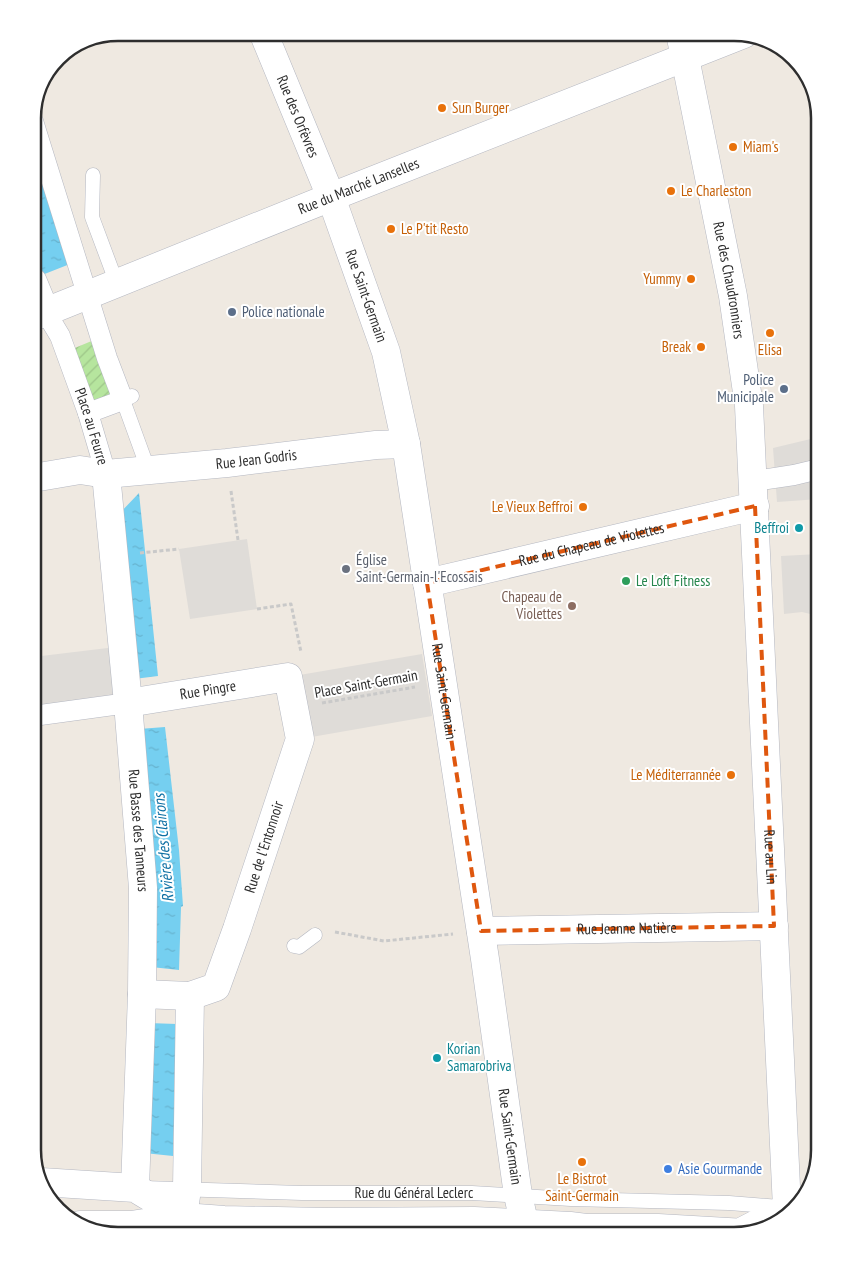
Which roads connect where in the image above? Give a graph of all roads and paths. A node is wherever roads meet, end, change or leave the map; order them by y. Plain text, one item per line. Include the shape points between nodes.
1 (267, 41) edge
2 (705, 41) edge
3 (682, 45) edge
4 (41, 147) edge
5 (93, 175) dead end
6 (332, 197) junction
7 (117, 284) junction
8 (87, 295) junction
9 (41, 313) edge
10 (41, 316) edge
11 (128, 398) junction
12 (88, 414) junction
13 (406, 444) junction
14 (227, 463) junction
15 (148, 470) junction
16 (811, 471) edge
17 (106, 474) junction
18 (41, 477) edge
19 (754, 493) junction
20 (238, 540) dead end
21 (180, 549) dead end
22 (114, 555) junction
23 (427, 583) junction
24 (257, 609) dead end
25 (295, 668) junction
26 (442, 682) junction
27 (128, 703) junction
28 (294, 708) junction
29 (41, 715) edge
30 (774, 926) junction
31 (338, 931) dead end
32 (480, 931) junction
33 (315, 935) dead end
34 (294, 946) dead end
35 (142, 994) junction
36 (190, 996) junction
37 (49, 1183) edge
38 (135, 1188) junction
39 (187, 1189) junction
40 (518, 1195) junction
41 (789, 1203) edge
42 (783, 1209) edge
43 (183, 1226) edge
44 (131, 1227) edge
45 (170, 1227) edge
46 (506, 1227) edge
47 (525, 1227) edge
48 (559, 1227) edge
49 (578, 1227) edge

1 - 6 street, Rue des Orfèvres
2 - 3 street, Rue du Marché Lanselles
3 - 6 street, Rue du Marché Lanselles
3 - 19 street, Rue des Chaudronniers via 734,296 750,406
4 - 8 street
5 - 7 lane via 92,216
6 - 7 street, Rue du Marché Lanselles
6 - 13 street, Rue Saint-Germain via 386,352
7 - 8 street, Rue du Marché Lanselles
8 - 9 street, Rue du Marché Lanselles
8 - 11 street via 107,358
10 - 12 street, Place au Feurre via 60,336
11 - 12 street
11 - 15 lane
12 - 17 street, Place au Feurre
13 - 14 street, Rue Jean Godris
13 - 23 street, Rue Saint-Germain
14 - 15 street, Rue Jean Godris
14 - 20 path
15 - 17 street, Rue Jean Godris
16 - 19 street
17 - 18 street, Place au Feurre via 80,470
17 - 22 street, Rue Basse des Tanneurs
19 - 23 street, Rue du Chapeau de Violettes
19 - 30 street, Rue au Lin
21 - 22 path
22 - 27 street, Rue Basse des Tanneurs
23 - 26 street, Rue Saint-Germain
24 - 25 path via 291,604
25 - 27 street, Rue Pingre
25 - 28 street, Rue de l'Entonnoir
26 - 28 path, Place Saint-Germain
26 - 32 street, Rue Saint-Germain
27 - 29 street
27 - 35 street, Rue Basse des Tanneurs via 143,888
28 - 36 street, Rue de l'Entonnoir via 300,739 244,930 216,987
30 - 32 street, Rue Jeanne Natière
30 - 41 street, Rue au Lin
31 - 32 path via 384,941
32 - 40 street, Rue Saint-Germain
33 - 34 lane via 299,947
35 - 36 street
35 - 38 street, Rue Basse des Tanneurs
36 - 39 street
37 - 38 street, Rue du Général Leclerc
38 - 39 lane, Rue du Général Leclerc
38 - 43 street
38 - 44 street, Rue Basse des Tanneurs
39 - 40 lane, Rue du Général Leclerc
39 - 43 street
40 - 42 lane, Rue du Général Leclerc via 729,1203
40 - 47 street, Rue Saint-Germain
43 - 45 street, Rue du Général Leclerc
43 - 46 street, Rue du Général Leclerc via 224,1220 474,1222
48 - 49 street, Rue du Général Leclerc

